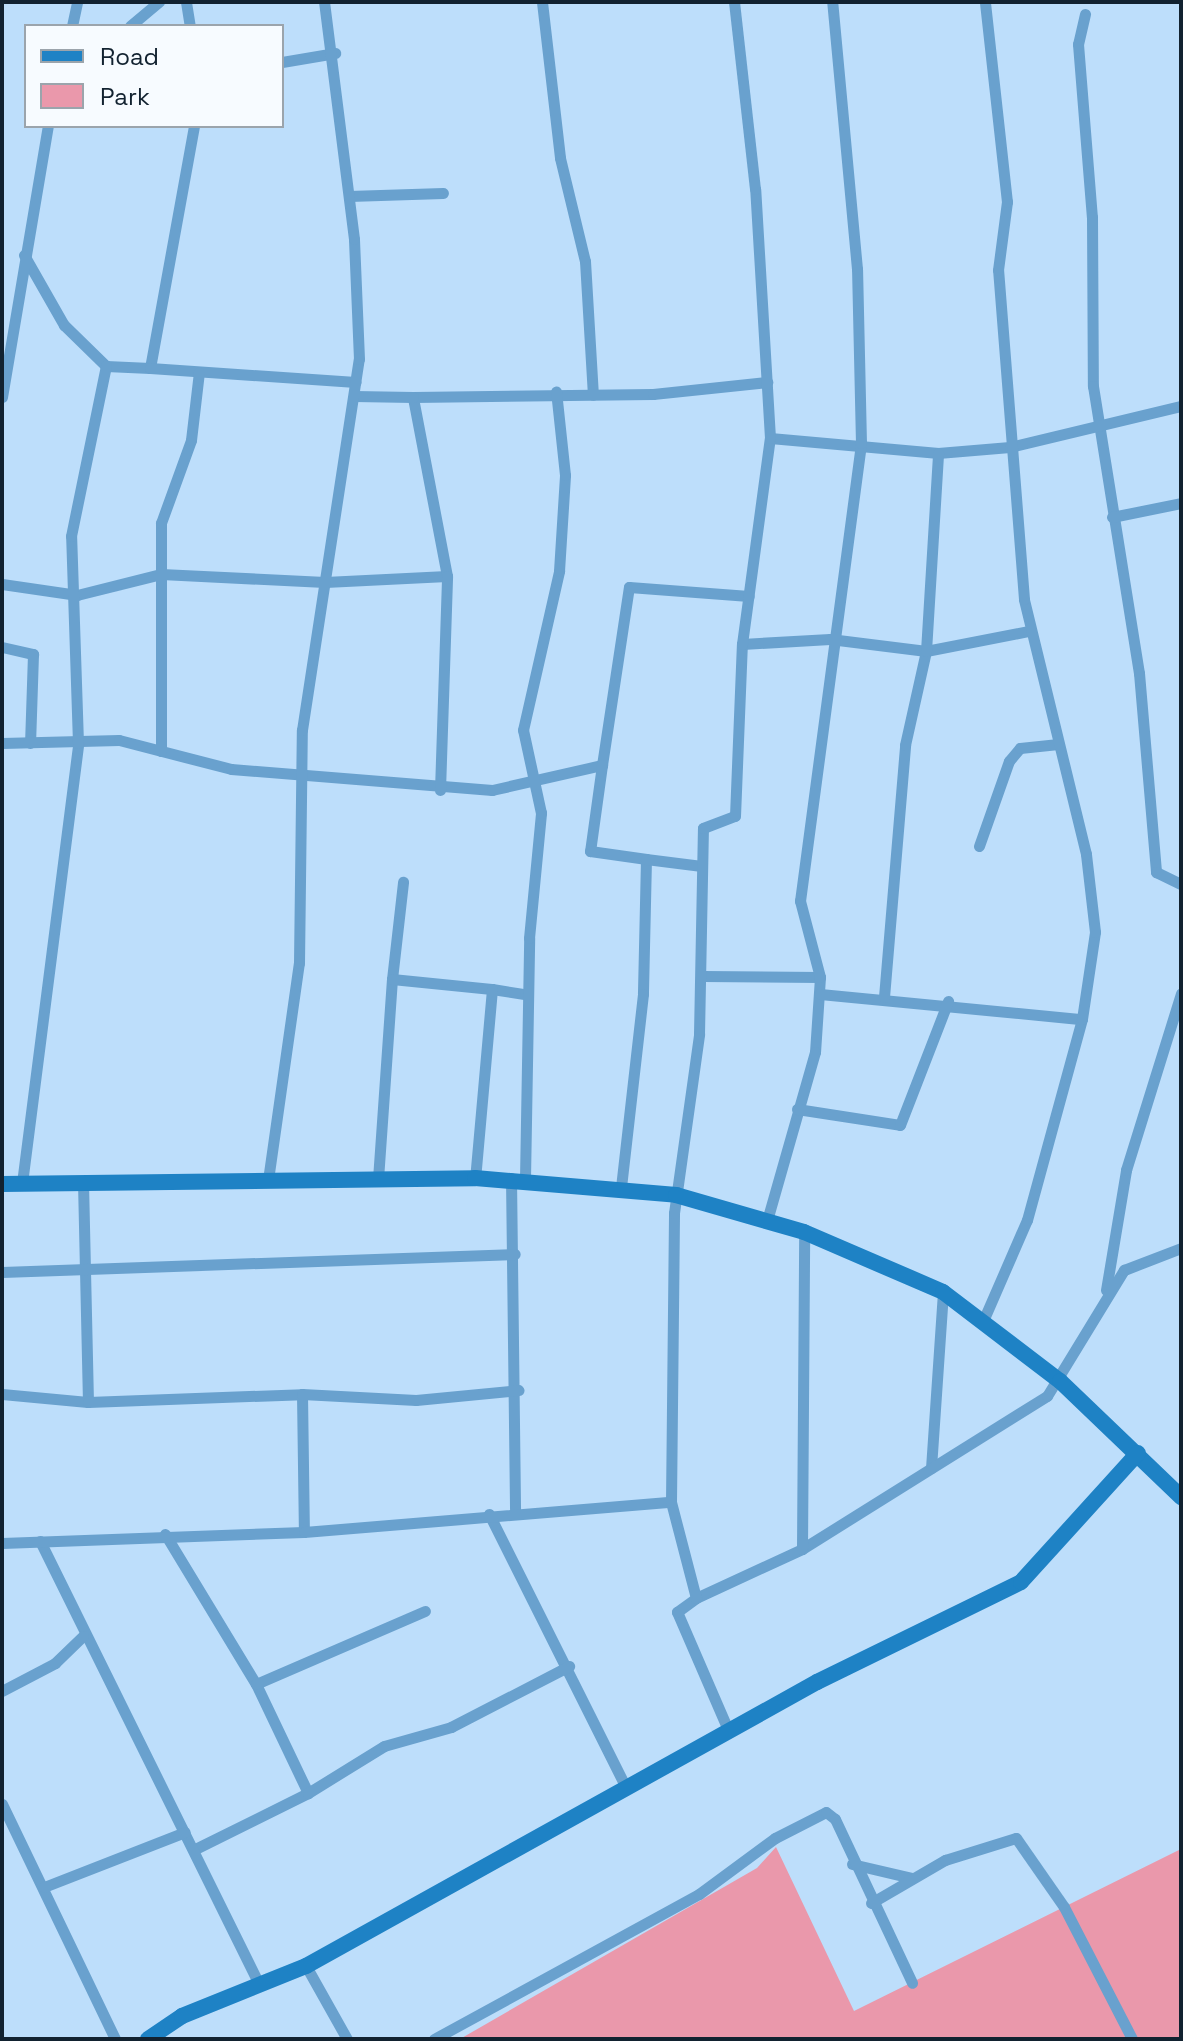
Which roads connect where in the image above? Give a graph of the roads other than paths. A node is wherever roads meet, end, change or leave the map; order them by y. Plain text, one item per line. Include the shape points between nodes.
1 (77, 2) edge
2 (159, 2) edge
3 (186, 2) edge
4 (324, 2) edge
5 (542, 2) edge
6 (734, 2) edge
7 (832, 2) edge
8 (985, 2) edge
9 (1085, 14) dead end
10 (72, 24) edge
11 (132, 24) edge
12 (190, 24) edge
13 (335, 53) junction
14 (284, 62) edge
15 (48, 128) edge
16 (194, 128) edge
17 (443, 193) dead end
18 (349, 196) junction
19 (24, 255) junction
20 (106, 366) junction
21 (150, 368) junction
22 (199, 372) junction
23 (356, 382) junction
24 (767, 382) junction
25 (556, 391) junction
26 (593, 395) junction
27 (354, 396) junction
28 (2, 397) edge
29 (413, 397) junction
30 (1181, 406) edge
31 (1098, 421) junction
32 (770, 438) junction
33 (861, 443) junction
34 (1010, 447) junction
35 (938, 453) junction
36 (1181, 503) edge
37 (1112, 517) junction
38 (161, 574) junction
39 (447, 576) junction
40 (325, 582) junction
41 (2, 584) edge
42 (77, 595) junction
43 (749, 596) junction
44 (1029, 631) junction
45 (830, 639) junction
46 (742, 644) junction
47 (2, 647) edge
48 (926, 651) junction
49 (2, 743) edge
50 (30, 743) junction
51 (78, 743) junction
52 (1056, 744) junction
53 (161, 751) junction
54 (602, 765) junction
55 (302, 776) junction
56 (529, 778) junction
57 (440, 790) junction
58 (979, 846) dead end
59 (646, 859) junction
60 (702, 866) junction
61 (403, 882) dead end
62 (1181, 884) edge
63 (703, 976) junction
64 (820, 977) junction
65 (392, 979) junction
66 (492, 989) junction
67 (1181, 993) edge
68 (820, 994) junction
69 (528, 995) junction
70 (884, 997) junction
71 (948, 1001) junction
72 (1082, 1019) junction
73 (797, 1109) junction
74 (475, 1178) junction
75 (378, 1179) junction
76 (518, 1179) junction
77 (268, 1180) junction
78 (83, 1182) junction
79 (22, 1183) junction
80 (2, 1184) edge
81 (621, 1186) junction
82 (676, 1195) junction
83 (767, 1220) junction
84 (804, 1232) junction
85 (1181, 1248) edge
86 (515, 1254) junction
87 (2, 1272) edge
88 (85, 1273) junction
89 (943, 1292) junction
90 (1106, 1295) junction
91 (983, 1321) junction
92 (1060, 1381) junction
93 (519, 1390) junction
94 (2, 1394) edge
95 (302, 1394) junction
96 (88, 1402) junction
97 (1138, 1453) junction
98 (931, 1468) junction
99 (1181, 1497) edge
100 (671, 1502) junction
101 (515, 1509) junction
102 (489, 1514) junction
103 (304, 1532) junction
104 (165, 1534) junction
105 (40, 1541) junction
106 (2, 1543) edge
107 (802, 1549) junction
108 (696, 1598) junction
109 (425, 1611) dead end
110 (83, 1636) junction
111 (569, 1666) junction
112 (256, 1684) junction
113 (2, 1691) edge
114 (729, 1732) junction
115 (626, 1787) junction
116 (308, 1793) junction
117 (2, 1804) edge
118 (185, 1832) junction
119 (195, 1849) junction
120 (852, 1864) junction
121 (912, 1878) junction
122 (44, 1887) junction
123 (871, 1903) junction
124 (306, 1966) junction
125 (258, 1983) junction
126 (912, 1983) dead end
127 (115, 2039) edge
128 (148, 2039) edge
129 (347, 2039) edge
130 (434, 2039) edge
131 (1132, 2039) edge

1 - 10 street
2 - 11 street
3 - 12 street
4 - 13 street
5 - 26 street via 560,158 585,261
6 - 24 street
7 - 33 street via 857,269
8 - 34 street via 1007,202 998,270
9 - 31 street via 1078,44
13 - 14 street
13 - 18 street
15 - 19 street
16 - 21 street
17 - 18 street
18 - 23 street
19 - 20 street via 64,325
19 - 28 street
20 - 21 street
20 - 42 street via 75,497
21 - 22 street
22 - 23 street
22 - 38 street via 191,440 161,516
23 - 27 street
24 - 26 street
24 - 32 street
25 - 26 street
25 - 29 street
25 - 56 street via 563,526 559,571 524,709
27 - 29 street
27 - 40 street via 335,478
29 - 39 street
30 - 31 street
31 - 34 street
31 - 37 street
32 - 33 street
32 - 43 street
33 - 35 street
33 - 45 street
34 - 35 street
34 - 44 street
35 - 48 street
36 - 37 street
37 - 62 street via 1139,673 1156,872
38 - 40 street
38 - 42 street
38 - 53 street
39 - 40 street
39 - 57 street
40 - 55 street
41 - 42 street
42 - 51 street
43 - 46 street
43 - 54 street via 629,587
44 - 48 street
44 - 52 street
45 - 46 street
45 - 48 street
45 - 64 street via 800,901
46 - 60 street via 735,816 703,823
47 - 50 street via 33,654
48 - 70 street via 905,745
49 - 50 street
50 - 51 street
51 - 53 street via 119,740
51 - 79 street
52 - 58 street via 1020,748 1009,761
52 - 72 street via 1095,904
53 - 55 street via 231,769
54 - 56 street
54 - 59 street via 590,851
55 - 57 street via 377,777
55 - 77 street via 299,963
56 - 57 street via 492,790
56 - 69 street via 541,813
59 - 60 street
59 - 81 street via 643,994
60 - 63 street
61 - 65 street
63 - 64 street
63 - 82 street
64 - 68 street
65 - 66 street
65 - 75 street
66 - 69 street
66 - 74 street
67 - 90 street via 1126,1170
68 - 70 street
68 - 73 street via 815,1052
69 - 76 street
70 - 71 street
71 - 72 street
71 - 73 street via 900,1125
72 - 91 street via 1027,1220
73 - 83 street
74 - 75 main road
74 - 76 main road
75 - 77 main road
76 - 81 main road
76 - 86 street
77 - 78 main road
78 - 79 main road
78 - 88 street
79 - 80 main road
81 - 82 main road
82 - 83 main road
82 - 100 street
83 - 84 main road
84 - 89 main road
84 - 107 street
85 - 90 street via 1133,1264
86 - 88 street via 276,1258
86 - 93 street
87 - 88 street
88 - 96 street
89 - 91 main road
89 - 98 street
90 - 92 street
91 - 92 main road
92 - 97 main road
92 - 98 street via 1006,1427
93 - 95 street via 416,1400
93 - 101 street
94 - 96 street
95 - 96 street
95 - 103 street
97 - 99 main road
97 - 114 main road via 1021,1582
98 - 107 street
100 - 101 street
100 - 108 street
101 - 102 street
102 - 103 street
102 - 111 street
103 - 104 street
104 - 105 street
104 - 112 street
105 - 106 street
105 - 110 street
107 - 108 street
108 - 114 street via 677,1612
109 - 112 street
110 - 113 street via 55,1663
110 - 118 street
111 - 115 street
111 - 116 street via 451,1727 384,1746
112 - 116 street
114 - 115 main road
115 - 124 main road
116 - 119 street
117 - 122 street
118 - 119 street
118 - 122 street
119 - 125 street
120 - 121 street
120 - 123 street
120 - 130 street via 835,1819 826,1812 699,1894
121 - 123 street
121 - 131 street via 1016,1838 1064,1907
122 - 127 street via 48,1913
123 - 126 street
124 - 125 main road
124 - 129 street
125 - 128 main road

